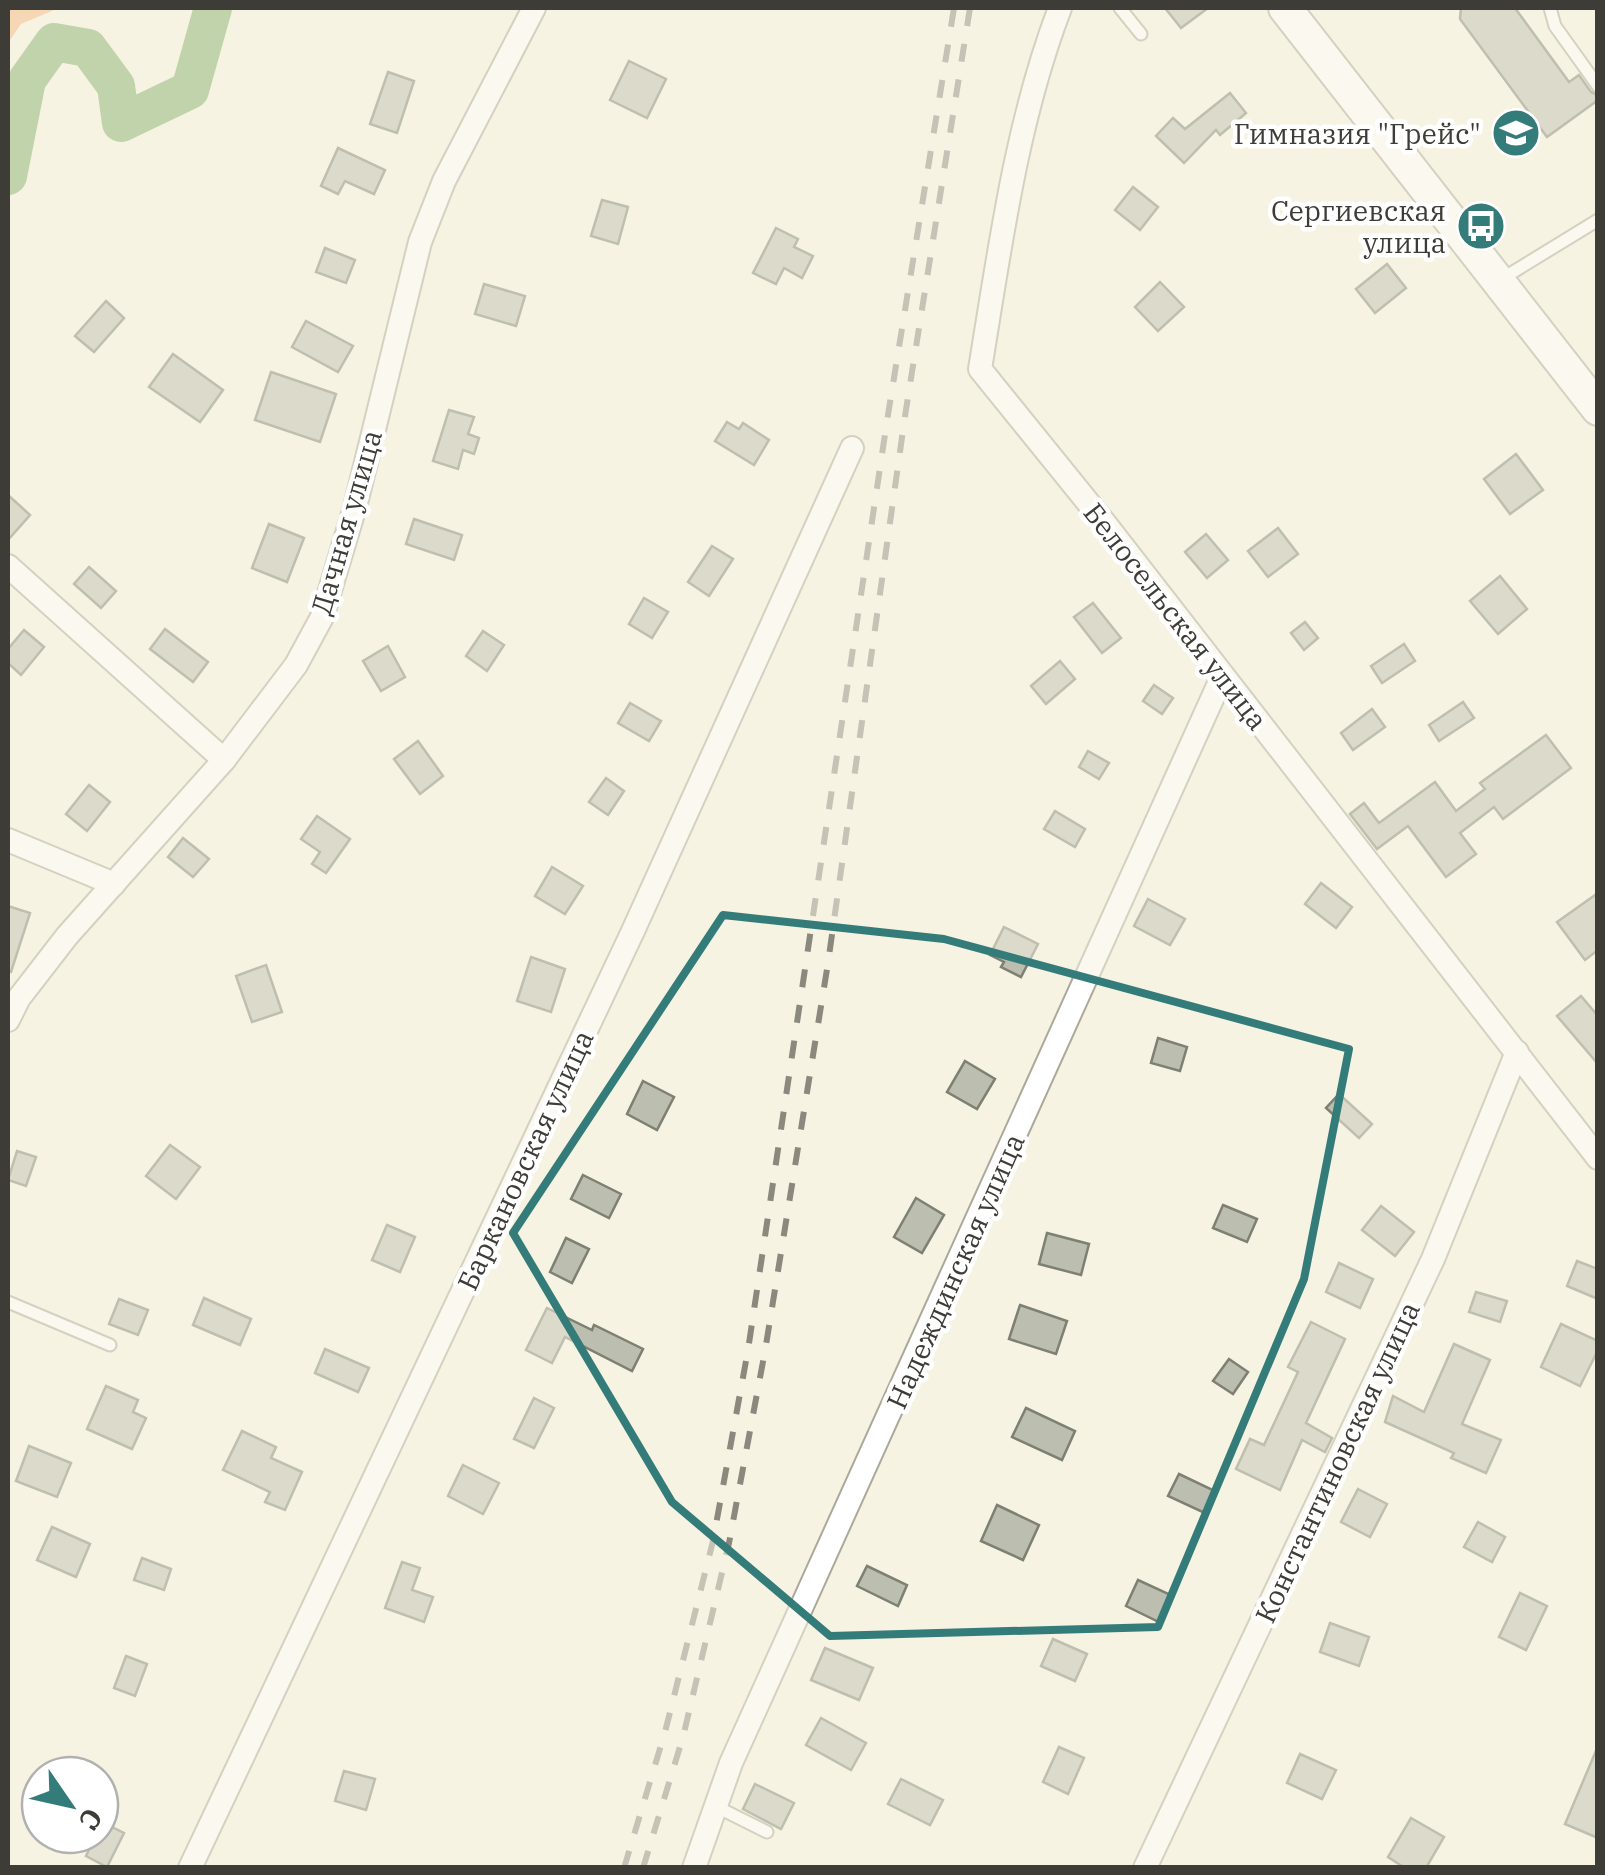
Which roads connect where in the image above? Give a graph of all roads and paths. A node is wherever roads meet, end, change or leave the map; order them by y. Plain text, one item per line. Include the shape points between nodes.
1 (534, 8) edge
2 (1060, 8) edge
3 (1120, 8) edge
4 (1285, 8) edge
5 (1550, 8) edge
6 (1140, 34) dead end
7 (1598, 86) edge
8 (1595, 224) edge
9 (1498, 281) junction
10 (1598, 409) edge
11 (852, 448) dead end
12 (8, 566) edge
13 (1222, 677) junction
14 (224, 760) junction
15 (8, 840) edge
16 (114, 884) junction
17 (8, 1020) edge
18 (1517, 1052) junction
19 (1598, 1158) edge
20 (8, 1302) edge
21 (110, 1345) dead end
22 (716, 1806) junction
23 (767, 1832) dead end
24 (190, 1868) edge
25 (694, 1868) edge
26 (1145, 1868) edge

1 - 14 street, Дачная улица via 444,181 420,242 322,617 296,665
2 - 13 street, Белосельская улица via 1007,204 980,369
3 - 6 lane
4 - 9 street
5 - 7 lane via 1555,26
8 - 9 lane
9 - 10 street
11 - 24 street, Баркановская улица via 600,1002
12 - 14 street
13 - 18 street, Белосельская улица
13 - 22 street, Надеждинская улица
14 - 16 street, Дачная улица
15 - 16 street
16 - 17 street, Дачная улица via 39,970
18 - 19 street, Белосельская улица
18 - 26 street, Константиновская улица via 1433,1259
20 - 21 lane
22 - 23 lane
22 - 25 street, Надеждинская улица

